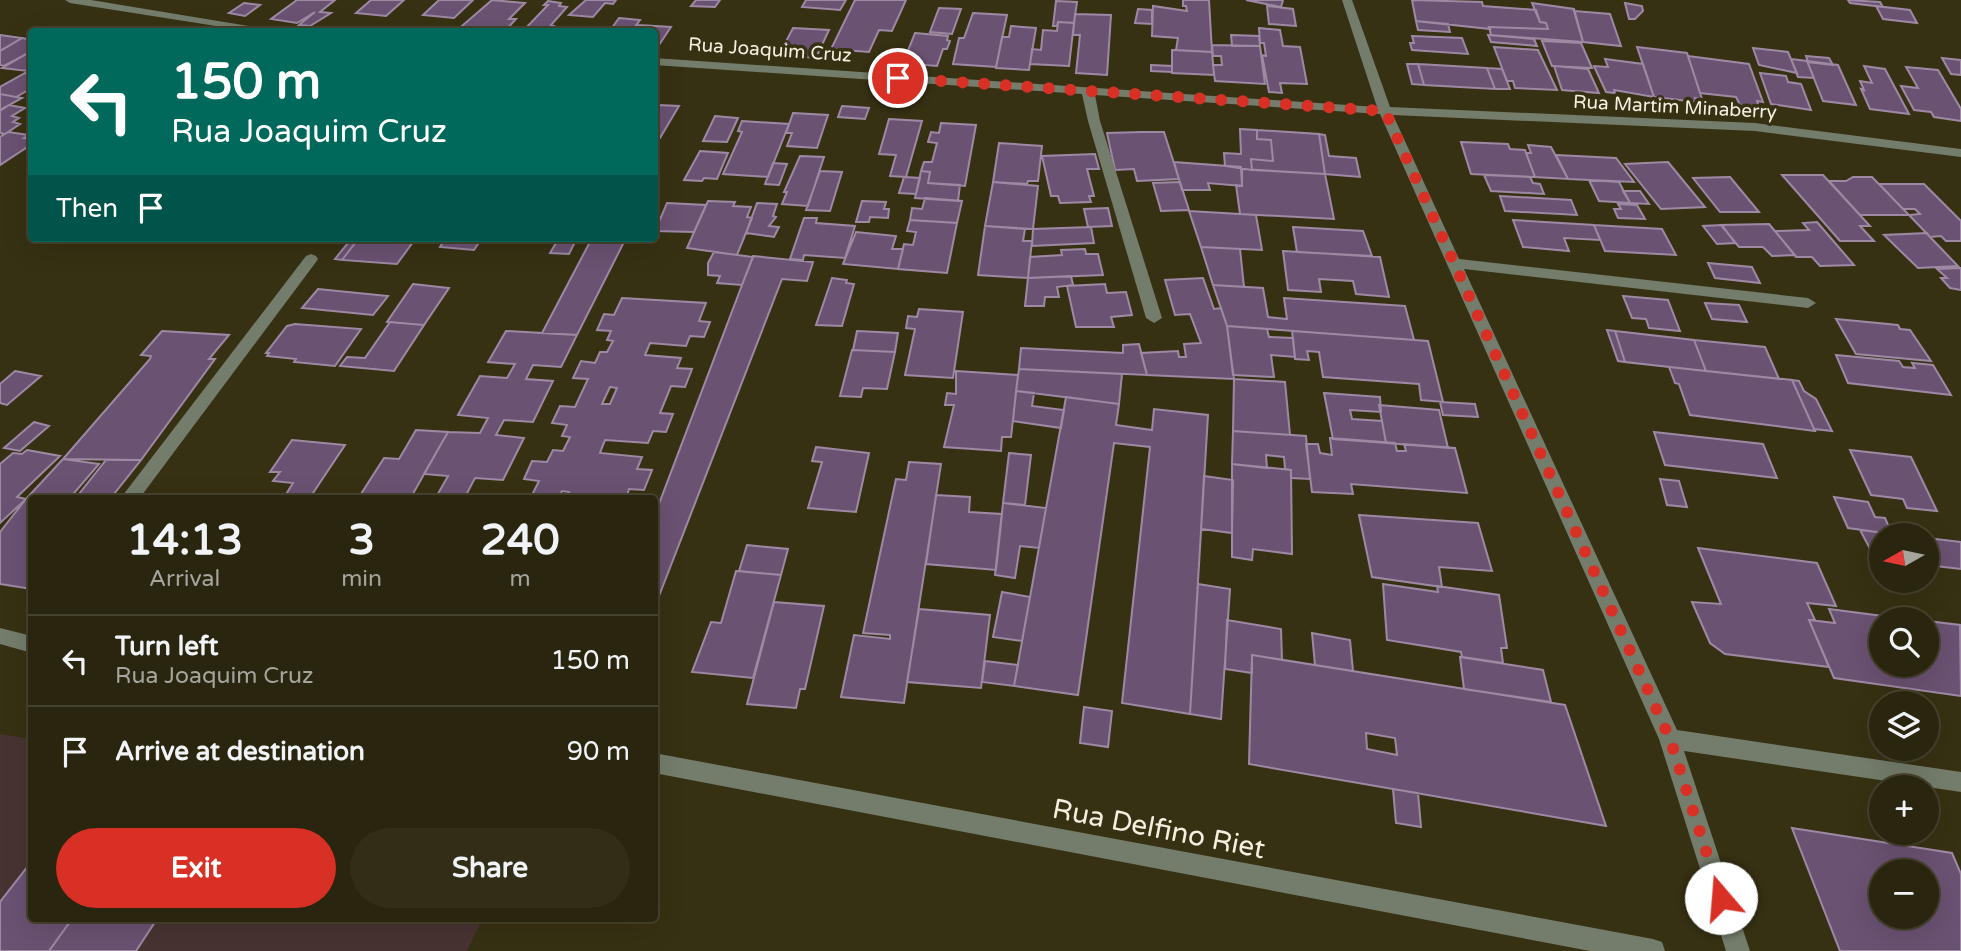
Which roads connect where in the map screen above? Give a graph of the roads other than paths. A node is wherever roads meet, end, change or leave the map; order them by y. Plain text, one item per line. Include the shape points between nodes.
1 (70, 0) edge
2 (1347, 0) edge
3 (253, 28) edge
4 (658, 61) edge
5 (1088, 91) junction
6 (1385, 111) junction
7 (1961, 153) edge
8 (311, 259) dead end
9 (1454, 263) junction
10 (1808, 303) dead end
11 (1154, 318) dead end
12 (133, 495) edge
13 (0, 636) edge
14 (28, 638) edge
15 (1670, 739) junction
16 (658, 764) edge
17 (1961, 782) edge
18 (1653, 951) edge
19 (1738, 951) edge

1 - 3 street
2 - 6 street
4 - 5 street, Rua Joaquim Cruz
5 - 6 street, Rua Joaquim Cruz
5 - 11 street
6 - 7 street, Rua Martim Minaberry via 1755,127
6 - 9 street
8 - 12 street
9 - 10 street
9 - 15 street
13 - 14 street
15 - 17 street
15 - 19 street
16 - 18 street, Rua Delfino Riet

